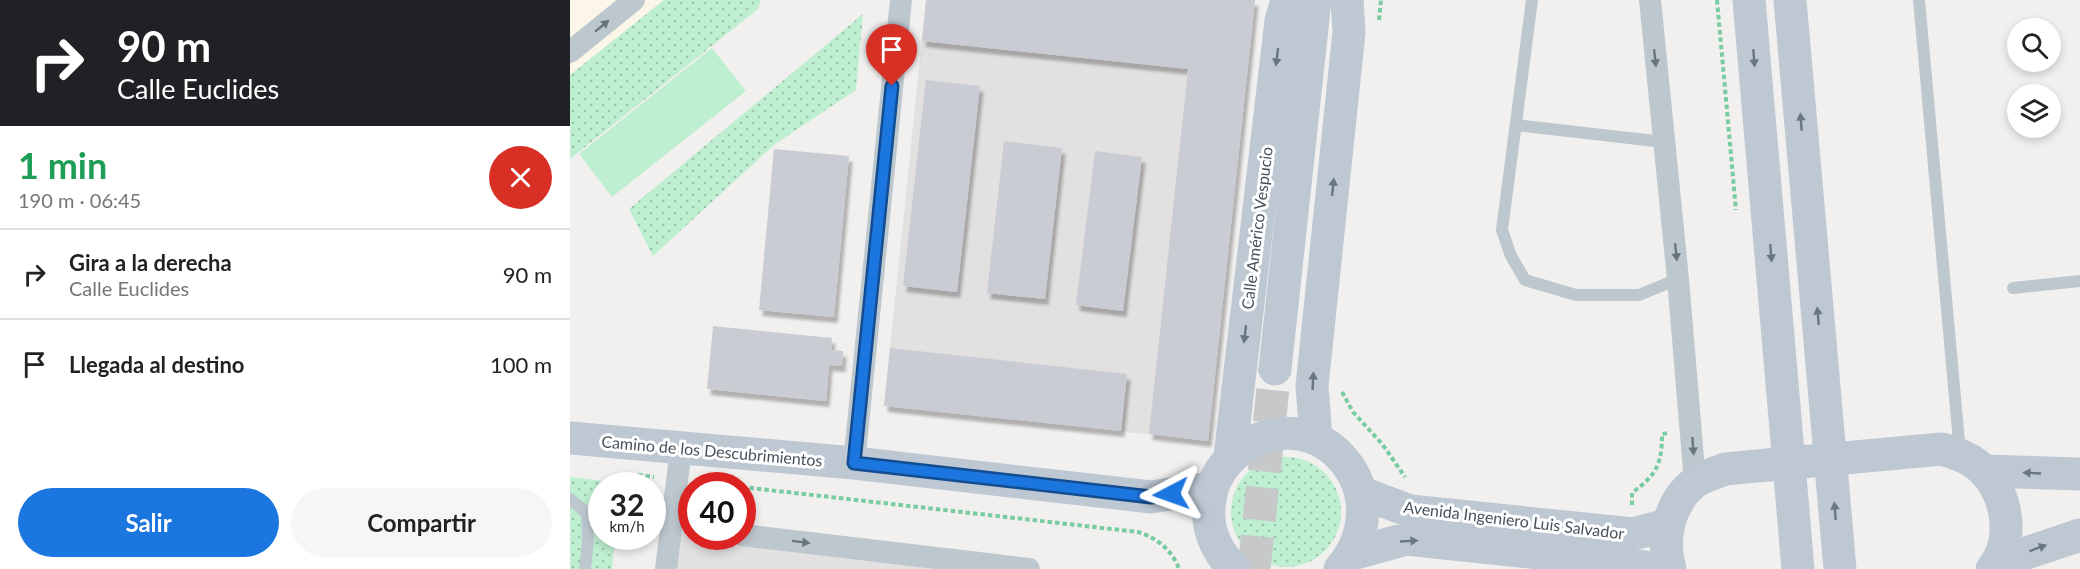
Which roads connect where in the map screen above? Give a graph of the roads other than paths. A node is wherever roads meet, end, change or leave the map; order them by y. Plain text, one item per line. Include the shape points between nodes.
1 (633, 0) edge
2 (901, 0) edge
3 (1287, 0) edge
4 (1316, 0) edge
5 (1347, 0) edge
6 (1532, 0) edge
7 (1650, 0) edge
8 (1749, 0) edge
9 (1790, 0) edge
10 (1918, 0) edge
11 (570, 52) edge
12 (1516, 125) junction
13 (1664, 142) junction
14 (1678, 279) junction
15 (2080, 281) edge
16 (2013, 288) dead end
17 (1275, 369) tunnel mouth
18 (570, 438) edge
19 (1316, 439) junction
20 (681, 449) junction
21 (1230, 457) junction
22 (854, 463) junction
23 (1972, 463) junction
24 (681, 472) edge
25 (2080, 474) edge
26 (1695, 482) junction
27 (1211, 488) junction
28 (1362, 493) junction
29 (570, 499) edge
30 (1667, 525) junction
31 (2080, 535) edge
32 (678, 536) edge
33 (756, 537) edge
34 (1346, 562) edge
35 (1225, 565) edge
36 (1994, 566) edge
37 (585, 569) edge
38 (666, 569) edge
39 (1029, 569) edge
40 (1652, 569) edge
41 (1670, 569) edge
42 (1798, 569) edge
43 (1840, 569) edge

11 -> 1 street
2 - 22 street
3 -> 21 street, Calle Américo Vespucio via 1281,21
4 - 17 street
19 -> 5 street via 1311,386 1349,32
6 - 12 lane
7 -> 13 street
8 -> 42 street, bridge
43 -> 9 street, bridge
10 - 23 lane
12 - 13 lane
12 - 14 lane via 1502,230 1525,280 1576,295 1639,295
13 -> 14 street
14 -> 26 street
15 - 16 lane
18 - 20 street, Camino de los Descubrimientos
19 - 21 street via 1286,433 1255,440
19 - 28 street via 1337,452 1353,471
20 - 22 street, Camino de los Descubrimientos
20 - 24 street
21 - 27 street
22 - 27 street, Camino de los Descubrimientos via 1151,497
25 -> 23 street
23 - 26 street via 1942,449 1907,450 1725,469
23 - 36 street via 1998,491 2006,516 2005,540
26 - 30 street via 1680,498
27 - 35 street via 1211,536
28 - 30 street, Avenida Ingeniero Luis Salvador via 1410,511 1633,534
28 - 34 street via 1363,525
29 - 37 lane via 587,513
30 - 41 street via 1666,557
36 -> 31 street
32 - 38 street
33 -> 39 street
34 -> 40 street, Avenida Ingeniero Luis Salvador via 1406,539 1624,562

